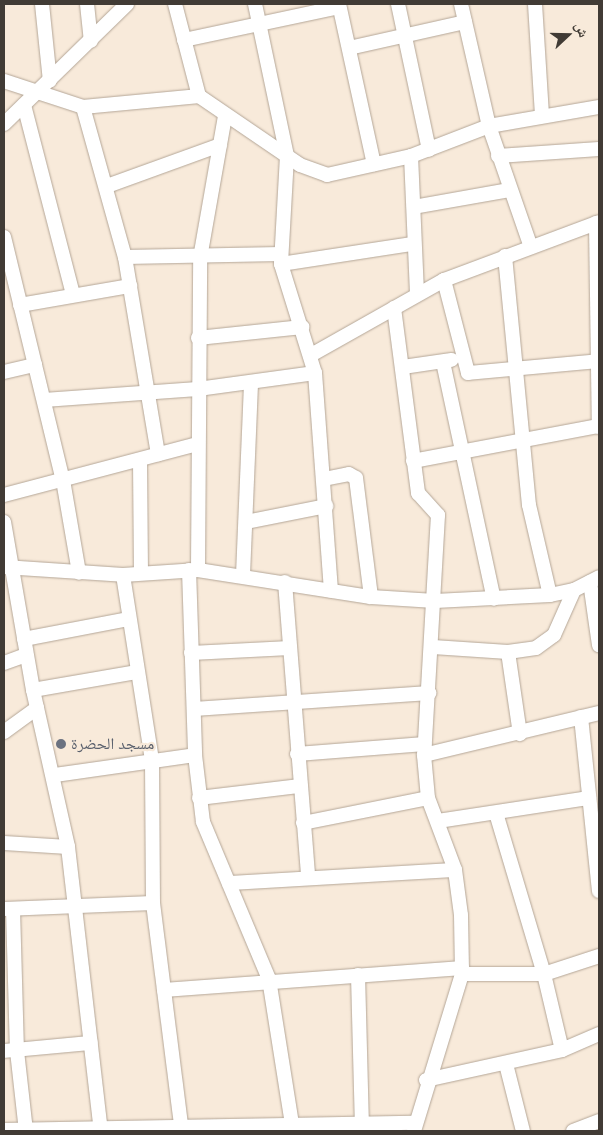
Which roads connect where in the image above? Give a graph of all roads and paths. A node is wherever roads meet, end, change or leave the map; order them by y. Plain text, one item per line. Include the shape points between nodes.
1 (42, 4) edge
2 (87, 4) edge
3 (127, 4) edge
4 (174, 4) edge
5 (255, 4) edge
6 (398, 4) edge
7 (461, 4) edge
8 (535, 4) edge
9 (339, 5) edge
10 (465, 22) junction
11 (260, 24) junction
12 (405, 37) junction
13 (184, 40) junction
14 (91, 41) junction
15 (349, 48) junction
16 (4, 81) edge
17 (50, 81) junction
18 (37, 94) junction
19 (199, 96) junction
20 (24, 105) junction
21 (83, 107) junction
22 (599, 107) edge
23 (225, 116) junction
24 (542, 116) junction
25 (4, 124) edge
26 (489, 126) junction
27 (220, 145) junction
28 (599, 149) edge
29 (429, 150) junction
30 (287, 156) junction
31 (410, 156) junction
32 (498, 156) junction
33 (374, 164) junction
34 (107, 186) junction
35 (509, 190) junction
36 (414, 207) junction
37 (597, 223) edge
38 (4, 237) edge
39 (412, 244) junction
40 (531, 247) junction
41 (505, 256) junction
42 (124, 258) junction
43 (200, 258) junction
44 (281, 259) junction
45 (444, 280) junction
46 (130, 286) junction
47 (417, 293) junction
48 (73, 294) junction
49 (20, 305) junction
50 (394, 308) junction
51 (302, 327) junction
52 (198, 338) junction
53 (311, 355) junction
54 (463, 358) junction
55 (599, 361) edge
56 (443, 362) junction
57 (36, 365) junction
58 (517, 367) junction
59 (403, 368) junction
60 (4, 372) edge
61 (315, 373) junction
62 (251, 382) junction
63 (198, 390) junction
64 (149, 392) junction
65 (44, 400) junction
66 (599, 427) edge
67 (521, 441) junction
68 (198, 444) junction
69 (461, 453) junction
70 (158, 454) junction
71 (140, 460) junction
72 (413, 461) junction
73 (324, 479) junction
74 (63, 480) junction
75 (4, 495) edge
76 (326, 506) junction
77 (4, 522) edge
78 (246, 522) junction
79 (9, 567) edge
80 (193, 570) junction
81 (79, 573) junction
82 (141, 573) junction
83 (123, 575) junction
84 (243, 575) junction
85 (594, 579) edge
86 (285, 582) junction
87 (331, 590) junction
88 (574, 590) junction
89 (550, 595) junction
90 (372, 597) junction
91 (494, 599) junction
92 (435, 601) junction
93 (129, 619) junction
94 (24, 639) junction
95 (599, 645) edge
96 (433, 647) junction
97 (290, 648) junction
98 (508, 652) junction
99 (192, 653) junction
100 (26, 655) junction
101 (4, 663) edge
102 (137, 672) junction
103 (33, 690) junction
104 (429, 693) junction
105 (294, 699) junction
106 (37, 708) junction
107 (194, 709) junction
108 (599, 713) edge
109 (581, 718) junction
110 (4, 732) edge
111 (520, 734) junction
112 (424, 750) junction
113 (297, 754) junction
114 (195, 755) junction
115 (152, 761) junction
116 (55, 774) junction
117 (593, 780) edge
118 (300, 786) junction
119 (199, 798) junction
120 (428, 798) junction
121 (589, 798) junction
122 (496, 813) junction
123 (438, 821) junction
124 (303, 822) junction
125 (4, 842) edge
126 (68, 847) junction
127 (455, 870) junction
128 (308, 877) junction
129 (229, 883) junction
130 (599, 891) edge
131 (152, 903) junction
132 (76, 906) junction
133 (8, 909) edge
134 (599, 956) edge
135 (462, 971) junction
136 (544, 974) junction
137 (358, 975) junction
138 (269, 979) junction
139 (164, 990) junction
140 (9, 993) edge
141 (599, 1034) edge
142 (91, 1043) junction
143 (562, 1050) junction
144 (11, 1051) edge
145 (506, 1064) junction
146 (426, 1080) junction
147 (599, 1120) edge
148 (362, 1124) junction
149 (414, 1127) edge
150 (182, 1129) edge
151 (293, 1129) edge
152 (4, 1130) edge
153 (26, 1130) edge
154 (101, 1130) edge
155 (522, 1131) edge
156 (573, 1131) edge

1 - 17 street
2 - 14 street
3 - 14 street
4 - 13 street
5 - 11 street
6 - 12 street
7 - 10 street
8 - 24 street
9 - 11 street
9 - 15 street
10 - 12 street
10 - 26 street
11 - 13 street
11 - 30 street
12 - 15 street
12 - 29 street
13 - 19 street
14 - 17 street
15 - 33 street
16 - 18 street
17 - 18 street
18 - 20 street
18 - 21 street
19 - 21 street
19 - 23 street
20 - 25 street
20 - 48 street
21 - 34 street
22 - 24 street
23 - 27 street
23 - 30 street
24 - 26 street
26 - 29 street
26 - 32 street
27 - 34 street
27 - 43 street
28 - 32 street
29 - 31 street
30 - 33 street via 326,175
30 - 44 street
31 - 33 street
31 - 36 street
32 - 35 street
34 - 42 street
35 - 36 street
35 - 40 street
36 - 39 street
37 - 40 street
37 - 55 street
38 - 49 street
39 - 44 street
39 - 47 street
40 - 41 street
41 - 45 street
41 - 58 street
42 - 43 street
42 - 46 street
43 - 44 street
43 - 52 street
44 - 51 street
45 - 47 street
45 - 54 street
46 - 48 street
46 - 64 street
47 - 50 street
48 - 49 street
49 - 57 street
50 - 53 street
50 - 59 street
51 - 52 street
51 - 53 street
52 - 63 street
53 - 61 street
54 - 56 street
54 - 58 street via 471,374
55 - 58 street
55 - 66 street
56 - 59 street
56 - 69 street
57 - 60 street
57 - 65 street
58 - 67 street
59 - 72 street
61 - 62 street
61 - 73 street
62 - 63 street
62 - 78 street
63 - 64 street
63 - 68 street
64 - 65 street
64 - 70 street
65 - 74 street
66 - 67 street
67 - 69 street
67 - 89 street via 529,505
68 - 70 street
68 - 80 street
69 - 72 street
69 - 91 street
70 - 71 street
71 - 74 street
71 - 82 street
72 - 92 street via 418,493 438,515
73 - 76 street
73 - 90 street via 349,474 356,478
74 - 75 street
74 - 81 street
76 - 78 street
76 - 87 street
77 - 79 street
78 - 84 street
79 - 81 street
79 - 94 street
80 - 82 street
80 - 84 street
80 - 99 street
81 - 83 street
82 - 83 street
83 - 93 street
84 - 86 street
85 - 88 street
85 - 95 street
86 - 87 street
86 - 97 street
87 - 90 street
88 - 89 street
88 - 98 street via 561,622 546,643
89 - 91 street
90 - 92 street
91 - 92 street
92 - 96 street
93 - 94 street
93 - 102 street
94 - 100 street
96 - 98 street
96 - 104 street
97 - 99 street
97 - 105 street
98 - 111 street
99 - 107 street
100 - 101 street
100 - 103 street
102 - 103 street
102 - 115 street
103 - 106 street
104 - 105 street
104 - 112 street
105 - 107 street
105 - 113 street
106 - 110 street
106 - 116 street
107 - 114 street
108 - 109 street
109 - 111 street
109 - 117 street
111 - 112 street
112 - 113 street
112 - 120 street
113 - 118 street
114 - 115 street
114 - 119 street
115 - 116 street
115 - 131 street
116 - 126 street
117 - 121 street
118 - 119 street
118 - 124 street
119 - 129 street via 206,833
120 - 123 street
120 - 124 street
121 - 122 street
121 - 130 street
122 - 123 street
122 - 136 street
123 - 127 street
124 - 128 street
125 - 126 street
126 - 132 street
127 - 128 street
127 - 135 street
128 - 129 street
129 - 138 street
131 - 132 street
131 - 139 street
132 - 133 street
132 - 142 street
133 - 140 street
134 - 136 street
135 - 136 street
135 - 137 street
135 - 146 street
136 - 143 street
137 - 138 street
137 - 148 street
138 - 139 street
138 - 151 street
139 - 150 street
140 - 144 street
141 - 143 street
142 - 144 street
142 - 154 street
143 - 145 street
144 - 153 street
145 - 146 street
145 - 155 street
146 - 149 street
147 - 156 street
148 - 149 street
148 - 151 street
150 - 151 street
150 - 154 street
152 - 153 street
153 - 154 street

